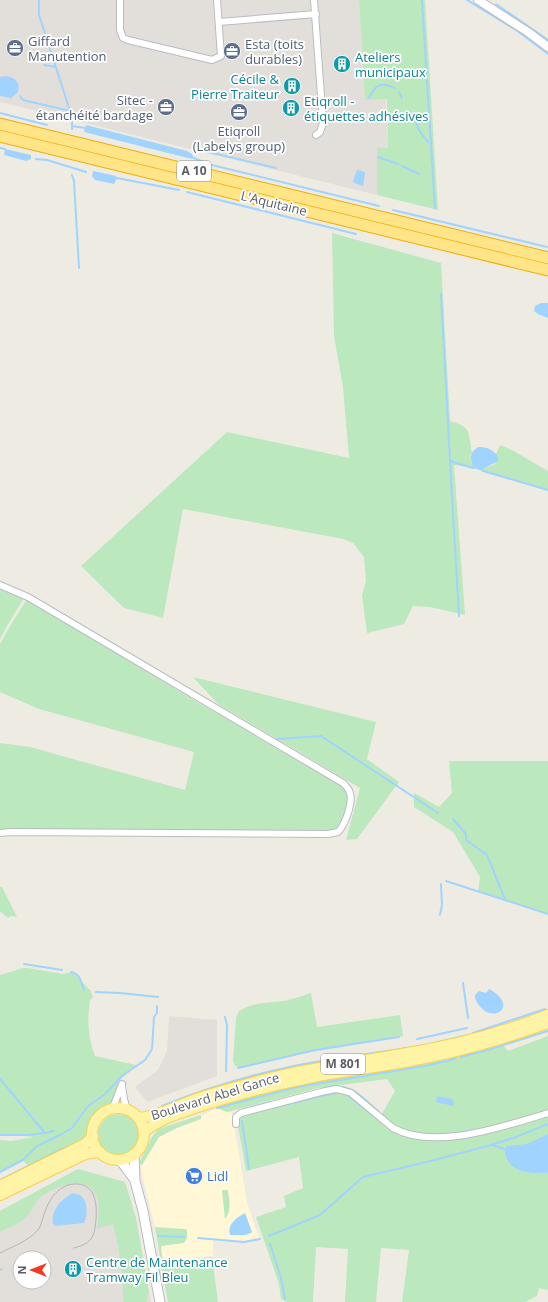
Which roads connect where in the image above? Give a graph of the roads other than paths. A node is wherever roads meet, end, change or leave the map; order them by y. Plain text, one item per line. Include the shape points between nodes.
1 (120, 0) edge
2 (217, 0) edge
3 (314, 0) edge
4 (478, 0) edge
5 (316, 14) junction
6 (218, 22) junction
7 (548, 47) edge
8 (0, 124) edge
9 (0, 136) edge
10 (316, 136) dead end
11 (548, 258) edge
12 (548, 270) edge
13 (0, 585) edge
14 (0, 833) edge
15 (548, 1015) edge
16 (548, 1024) edge
17 (112, 1110) junction
18 (127, 1110) junction
19 (548, 1113) edge
20 (138, 1118) junction
21 (236, 1124) dead end
22 (144, 1132) junction
23 (93, 1136) junction
24 (100, 1152) junction
25 (134, 1155) junction
26 (120, 1160) junction
27 (135, 1181) junction
28 (0, 1186) edge
29 (0, 1195) edge
30 (160, 1302) edge

1 - 6 street via 120,30 123,38 207,59 221,56
2 - 6 street
3 - 5 street
4 - 7 street
5 - 6 street
5 - 10 street via 324,123
8 - 11 highway, L'Aquitaine / A 10
9 - 12 highway, L'Aquitaine / A 10
13 - 14 street via 28,597 336,779 348,788 351,801 344,824 338,832 328,834
15 - 20 main road, Boulevard Abel Gance / M 801 via 496,1033 451,1044 301,1071 255,1082 199,1098 149,1117
16 - 22 main road, Boulevard Abel Gance / M 801 via 453,1052 303,1079 231,1097 175,1115 156,1123
17 - 18 main road
17 - 18 street via 122,1084
17 - 23 main road via 97,1121
18 - 20 main road
19 - 21 street via 470,1134 419,1137 393,1128 351,1093 336,1089 243,1112 236,1117
20 - 22 main road
22 - 25 main road via 142,1146
23 - 24 main road
23 - 28 main road via 85,1144
24 - 26 main road via 108,1158
24 - 29 main road via 83,1155
25 - 26 main road
25 - 27 main road
26 - 27 main road
27 - 30 main road

